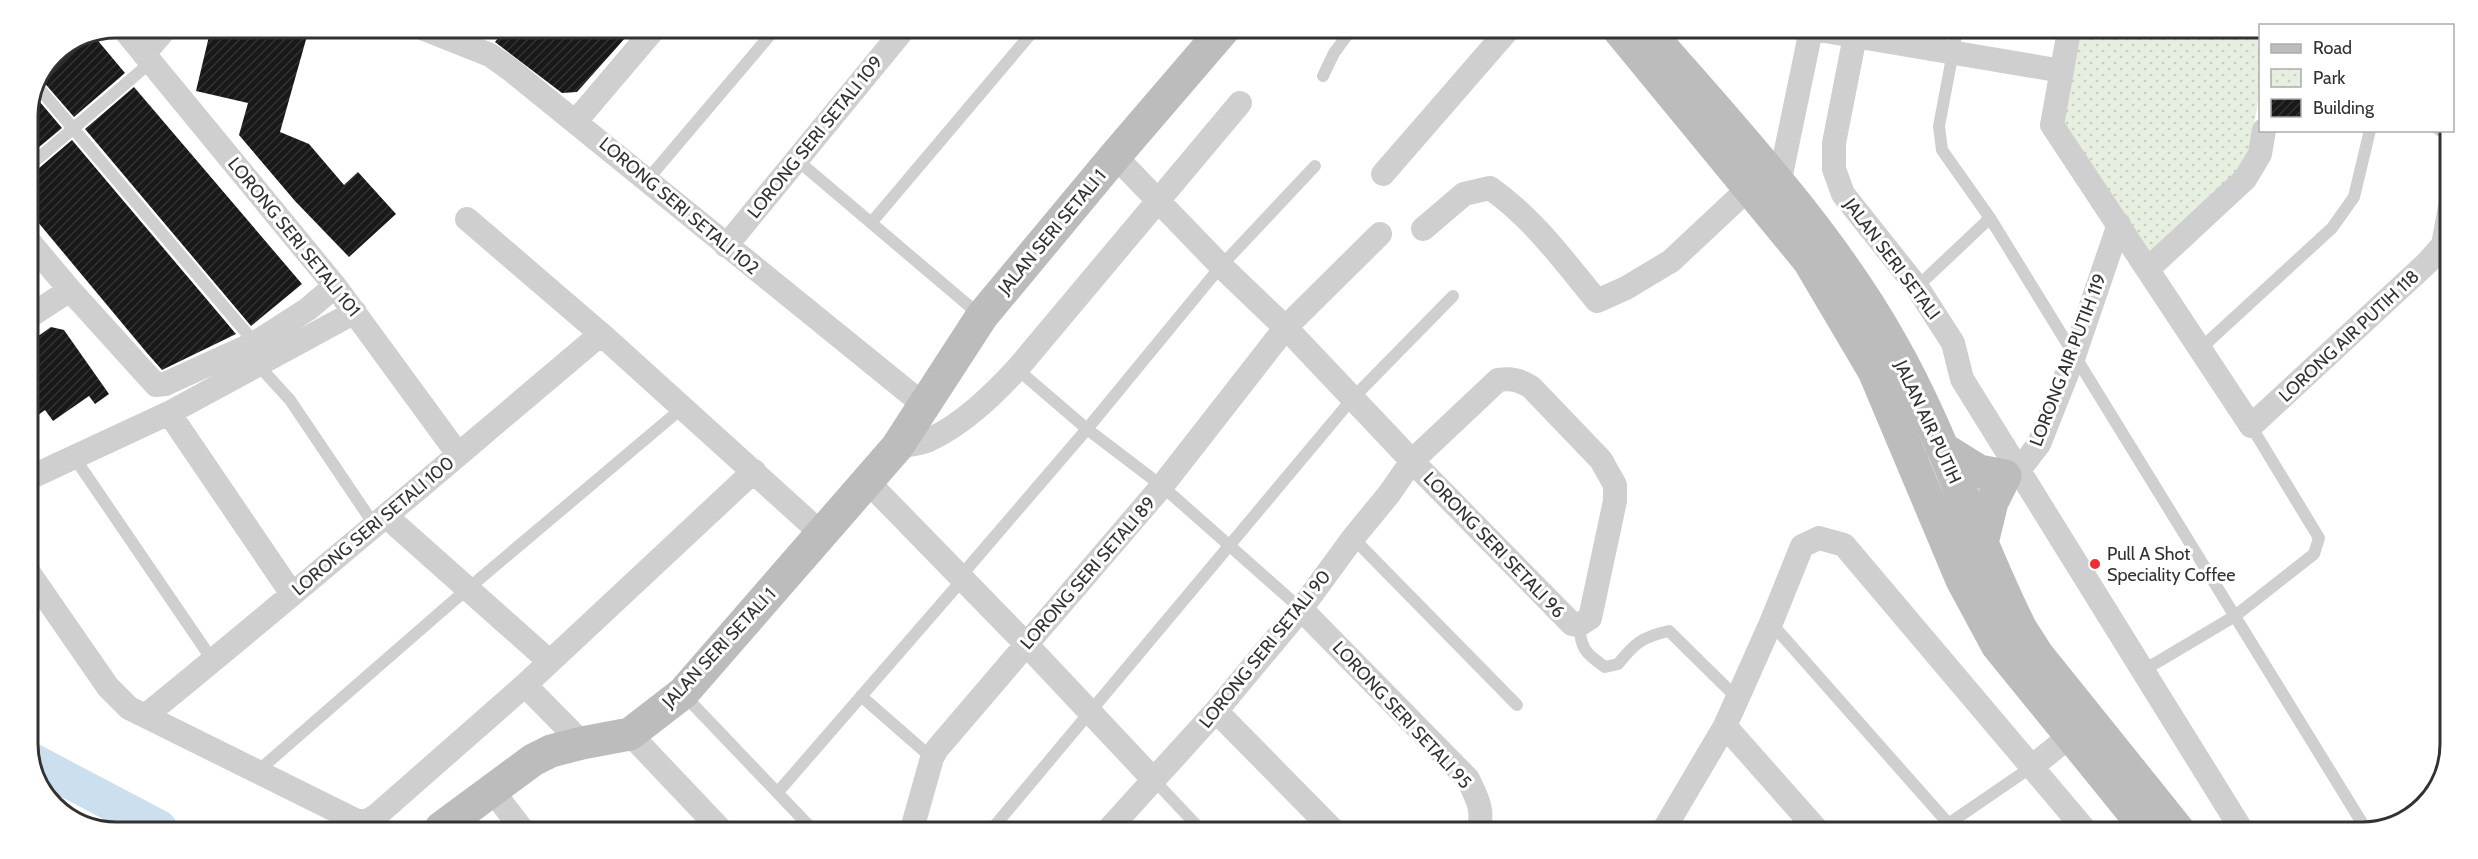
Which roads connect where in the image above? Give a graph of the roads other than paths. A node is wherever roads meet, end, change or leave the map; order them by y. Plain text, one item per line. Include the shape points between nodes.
1 (131, 38) edge
2 (160, 38) edge
3 (447, 38) edge
4 (647, 38) edge
5 (768, 38) edge
6 (897, 38) edge
7 (1027, 38) edge
8 (1216, 38) edge
9 (1345, 38) edge
10 (1501, 38) edge
11 (1626, 38) edge
12 (1653, 38) edge
13 (1809, 38) edge
14 (1854, 38) edge
15 (1905, 38) edge
16 (2068, 38) edge
17 (1955, 42) edge
18 (148, 58) junction
19 (2062, 71) junction
20 (1323, 76) dead end
21 (42, 91) edge
22 (1240, 103) dead end
23 (576, 121) junction
24 (73, 129) junction
25 (2264, 132) edge
26 (2370, 132) edge
27 (1115, 156) junction
28 (38, 159) edge
29 (797, 160) junction
30 (1315, 166) dead end
31 (1383, 174) dead end
32 (648, 179) junction
33 (1765, 185) junction
34 (1159, 200) junction
35 (1990, 218) junction
36 (467, 219) dead end
37 (871, 223) junction
38 (2119, 224) junction
39 (1423, 229) dead end
40 (1380, 234) dead end
41 (726, 246) junction
42 (38, 252) edge
43 (2440, 252) edge
44 (1221, 266) junction
45 (2148, 269) junction
46 (335, 286) junction
47 (1917, 287) junction
48 (70, 290) junction
49 (1453, 296) dead end
50 (38, 311) edge
51 (355, 312) junction
52 (982, 316) junction
53 (1286, 327) junction
54 (601, 334) junction
55 (2199, 350) junction
56 (257, 354) junction
57 (2074, 356) junction
58 (1017, 369) junction
59 (1352, 399) junction
60 (924, 405) junction
61 (681, 409) junction
62 (169, 413) junction
63 (2251, 426) junction
64 (1087, 429) junction
65 (897, 447) junction
66 (1942, 448) junction
67 (458, 454) junction
68 (74, 457) junction
69 (1412, 461) junction
70 (753, 471) junction
71 (2012, 473) junction
72 (38, 474) edge
73 (868, 482) junction
74 (1162, 486) junction
75 (1962, 495) junction
76 (1931, 506) junction
77 (381, 521) junction
78 (822, 534) junction
79 (1353, 538) junction
80 (1982, 543) junction
81 (1231, 546) junction
82 (962, 578) junction
83 (38, 586) edge
84 (467, 590) junction
85 (292, 594) junction
86 (1301, 609) junction
87 (2235, 616) junction
88 (1771, 623) junction
89 (1579, 625) junction
90 (1026, 644) junction
91 (213, 661) junction
92 (549, 661) junction
93 (2144, 670) junction
94 (525, 685) junction
95 (682, 693) junction
96 (861, 696) junction
97 (1738, 699) junction
98 (1517, 705) dead end
99 (1216, 711) junction
100 (1089, 712) junction
101 (145, 716) junction
102 (1725, 726) junction
103 (630, 734) junction
104 (2070, 736) junction
105 (582, 743) junction
106 (932, 758) junction
107 (2033, 766) junction
108 (258, 771) junction
109 (1153, 779) junction
110 (492, 790) junction
111 (778, 792) junction
112 (449, 822) edge
113 (517, 822) edge
114 (713, 822) edge
115 (806, 822) edge
116 (914, 822) edge
117 (998, 822) edge
118 (1116, 822) edge
119 (1193, 822) edge
120 (1325, 822) edge
121 (1479, 822) edge
122 (1671, 822) edge
123 (1810, 822) edge
124 (1948, 822) edge
125 (1959, 822) edge
126 (2079, 822) edge
127 (2141, 822) edge
128 (2172, 822) edge
129 (2237, 822) edge
130 (2361, 822) edge

1 - 18 street, LORONG SERI SETALI 101
2 - 18 street
3 - 23 street, LORONG SERI SETALI 102 via 490,55
4 - 23 street
5 - 32 lane
6 - 29 street, LORONG SERI SETALI 109
7 - 37 lane
8 - 27 street, JALAN SERI SETALI 1
9 - 20 lane
10 - 31 street
11 - 33 street, JALAN AIR PUTIH
12 - 33 street, JALAN AIR PUTIH
13 - 33 street
14 - 47 street, JALAN SERI SETALI via 1834,143 1834,169 1844,194
15 - 17 street
16 - 19 street
17 - 19 street
17 - 35 lane via 1939,126 1942,150
18 - 24 lane
18 - 46 street, LORONG SERI SETALI 101
19 - 38 street via 2052,125
21 - 24 lane
22 - 34 street
23 - 32 street, LORONG SERI SETALI 102
24 - 28 lane
24 - 56 lane
25 - 45 street via 2260,154 2245,179
26 - 55 lane via 2354,196 2332,228
27 - 34 street, LORONG SERI SETALI 96
27 - 52 street, JALAN SERI SETALI 1
29 - 37 lane
29 - 41 street, LORONG SERI SETALI 109
30 - 44 lane
32 - 41 street, LORONG SERI SETALI 102
33 - 39 street via 1671,261 1597,301 1544,237 1490,188 1464,194
33 - 66 street, JALAN AIR PUTIH via 1863,297 1917,391
33 - 76 street, JALAN AIR PUTIH via 1874,371
34 - 44 street, LORONG SERI SETALI 96
34 - 58 street
35 - 47 lane
35 - 57 lane
36 - 54 street
37 - 52 lane
38 - 45 street
38 - 57 street, LORONG AIR PUTIH 119
40 - 53 street, LORONG SERI SETALI 89
41 - 60 street, LORONG SERI SETALI 102
42 - 48 street
43 - 63 street, LORONG AIR PUTIH 118
44 - 53 street, LORONG SERI SETALI 96
44 - 64 lane
45 - 55 street
46 - 51 street, LORONG SERI SETALI 101
46 - 56 street
47 - 71 street, JALAN SERI SETALI via 1953,343 1962,379
48 - 50 street
48 - 56 street via 156,385
49 - 59 lane
51 - 56 street
51 - 67 street, LORONG SERI SETALI 101
52 - 60 street, JALAN SERI SETALI 1
53 - 59 street, LORONG SERI SETALI 96
53 - 74 street, LORONG SERI SETALI 89
54 - 61 street
54 - 67 street, LORONG SERI SETALI 100
55 - 63 street
56 - 62 street
56 - 77 lane
57 - 71 street, LORONG AIR PUTIH 119 via 2039,444
57 - 87 lane
58 - 64 lane
58 - 65 street via 949,429 926,441
59 - 69 street, LORONG SERI SETALI 96
59 - 81 lane
60 - 65 street, JALAN SERI SETALI 1
61 - 70 street
61 - 84 lane
62 - 68 street
62 - 85 street
63 - 87 lane via 2319,538 2314,554
64 - 74 lane
64 - 82 lane
65 - 73 street, JALAN SERI SETALI 1
66 - 71 street via 1979,471
66 - 75 street, JALAN AIR PUTIH
67 - 77 street, LORONG SERI SETALI 100
68 - 72 street
68 - 91 lane
69 - 79 street, LORONG SERI SETALI 90
69 - 89 street, LORONG SERI SETALI 96 via 1566,619
69 - 89 street, LORONG SERI SETALI 90 via 1498,380 1509,378 1531,387 1601,460 1613,479 1615,501 1590,618
70 - 78 street
70 - 92 street
71 - 75 street, LORONG AIR PUTIH 119
71 - 80 street via 1992,502
71 - 93 street, JALAN SERI SETALI
73 - 78 street, JALAN SERI SETALI 1
73 - 82 street
74 - 81 lane
74 - 90 street, LORONG SERI SETALI 89
75 - 76 street, LORONG AIR PUTIH 119
75 - 80 street, JALAN AIR PUTIH
76 - 104 street, JALAN AIR PUTIH via 1962,580 1997,645
77 - 84 street
77 - 85 street, LORONG SERI SETALI 100
78 - 95 street, JALAN SERI SETALI 1
79 - 86 street, LORONG SERI SETALI 90
79 - 98 lane
80 - 128 street, JALAN AIR PUTIH via 2016,619 2037,654
81 - 86 lane
81 - 100 lane
82 - 90 street
82 - 96 lane
83 - 101 street via 108,687 129,708
84 - 92 street
84 - 108 lane
85 - 91 street, LORONG SERI SETALI 100
86 - 99 street, LORONG SERI SETALI 90
86 - 121 street, LORONG SERI SETALI 95 via 1468,779 1478,798
87 - 93 lane
87 - 130 lane
88 - 97 street
88 - 107 street via 1802,546 1819,538 1844,545
88 - 124 lane
89 - 97 lane via 1584,650 1605,667 1618,664 1634,644 1670,632
90 - 100 street
90 - 106 street, LORONG SERI SETALI 89
91 - 101 street, LORONG SERI SETALI 100
92 - 94 street
93 - 129 street, JALAN SERI SETALI
94 - 105 street
94 - 108 street via 367,821 357,821
95 - 103 street, JALAN SERI SETALI 1
95 - 111 lane
96 - 106 lane
96 - 111 lane
97 - 102 street
99 - 109 street, LORONG SERI SETALI 90
99 - 120 street
100 - 109 street
100 - 117 lane
101 - 108 street
102 - 122 street
102 - 123 street
103 - 105 street, JALAN SERI SETALI 1
103 - 114 street
104 - 107 street
104 - 127 street, JALAN AIR PUTIH
105 - 110 street, JALAN SERI SETALI 1 via 532,760
106 - 116 street, LORONG SERI SETALI 89
107 - 125 lane
107 - 126 street
109 - 118 street, LORONG SERI SETALI 90
109 - 119 lane
110 - 112 street, JALAN SERI SETALI 1
110 - 113 street
111 - 115 lane

